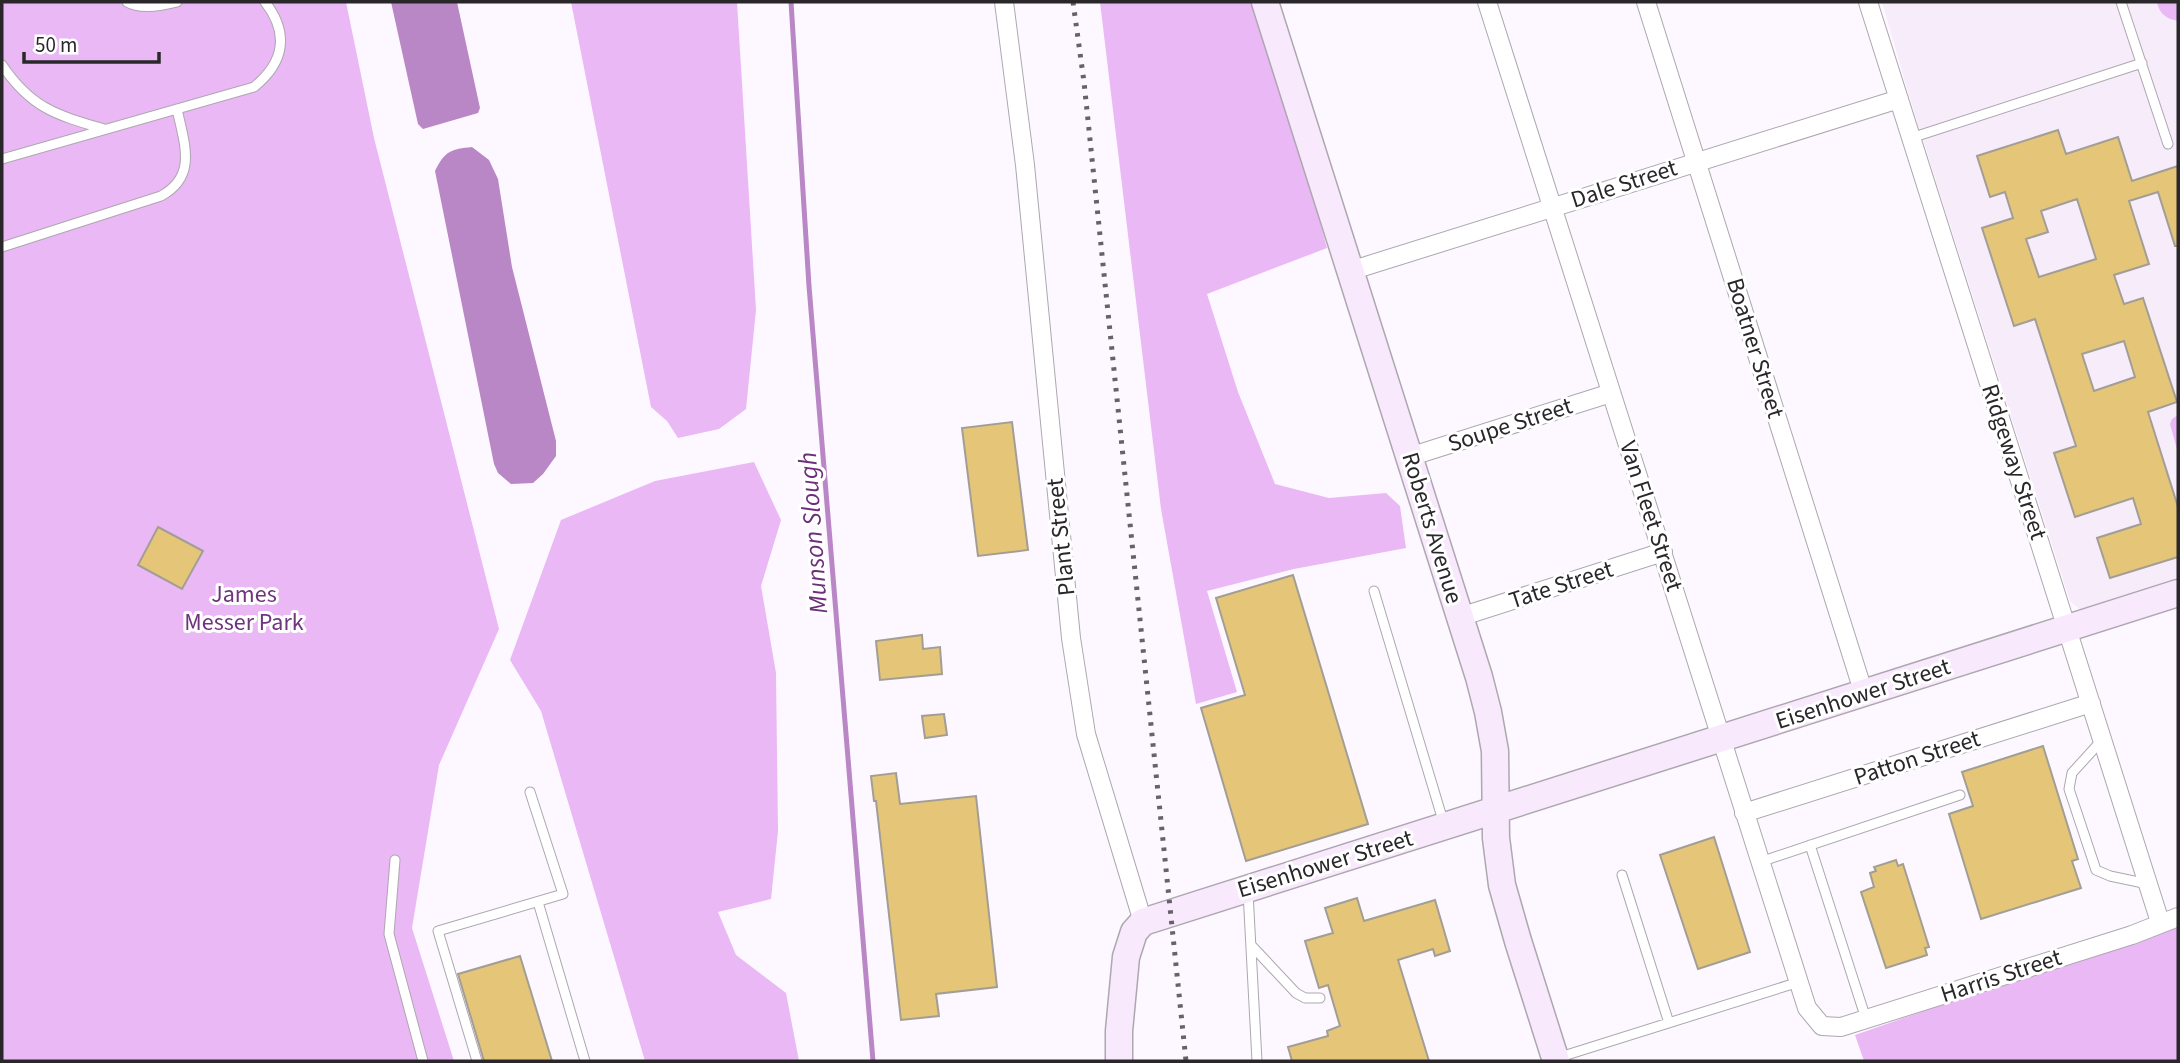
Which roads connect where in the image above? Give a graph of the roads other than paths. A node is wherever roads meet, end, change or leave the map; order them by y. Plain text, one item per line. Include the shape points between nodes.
1 (127, 2) edge
2 (177, 2) edge
3 (265, 2) edge
4 (1004, 2) edge
5 (1265, 2) edge
6 (1487, 2) edge
7 (1646, 2) edge
8 (1868, 2) edge
9 (2121, 2) edge
10 (2141, 63) junction
11 (2, 65) edge
12 (1899, 99) junction
13 (177, 109) junction
14 (106, 130) junction
15 (1911, 138) junction
16 (2168, 144) dead end
17 (2, 159) edge
18 (1696, 161) junction
19 (1552, 207) junction
20 (2, 247) edge
21 (1350, 271) junction
22 (1611, 393) junction
23 (1409, 457) junction
24 (1663, 552) junction
25 (1374, 591) dead end
26 (2178, 593) edge
27 (1460, 617) junction
28 (2067, 628) junction
29 (1864, 694) junction
30 (2091, 703) junction
31 (1722, 738) junction
32 (2102, 740) junction
33 (1495, 751) junction
34 (530, 792) dead end
35 (1548, 794) junction
36 (1960, 795) dead end
37 (1495, 811) junction
38 (1744, 813) junction
39 (1444, 827) junction
40 (1810, 845) junction
41 (395, 860) dead end
42 (1760, 862) junction
43 (1622, 876) dead end
44 (2148, 884) junction
45 (1248, 888) junction
46 (538, 902) junction
47 (2178, 917) edge
48 (1143, 922) junction
49 (2160, 922) junction
50 (1251, 945) junction
51 (1799, 982) junction
52 (1320, 998) dead end
53 (1866, 1019) junction
54 (1669, 1023) junction
55 (1822, 1026) joint
56 (1113, 1060) edge
57 (1556, 1060) edge
58 (423, 1061) edge
59 (477, 1061) edge
60 (585, 1061) edge
61 (1257, 1061) edge

1 - 2 lane via 148,6
3 - 13 lane via 280,30 281,47 267,76 254,87
4 - 48 street, Plant Street via 1080,706
5 - 21 street, Roberts Avenue
6 - 19 street, Van Fleet Street
7 - 18 street, Boatner Street
8 - 12 street, Ridgeway Street
9 - 10 lane
10 - 15 lane
10 - 16 lane
11 - 14 lane via 30,99 60,116
12 - 15 street, Ridgeway Street
12 - 18 street, Dale Street
13 - 14 lane
13 - 20 lane via 187,156 175,188
14 - 17 lane
15 - 28 street, Ridgeway Street
18 - 19 street, Dale Street
18 - 29 street, Boatner Street
19 - 21 street, Dale Street
19 - 22 street, Van Fleet Street
21 - 23 street, Roberts Avenue
22 - 23 street, Soupe Street
22 - 24 street, Van Fleet Street
23 - 27 street, Roberts Avenue
24 - 27 street, Tate Street
24 - 31 street, Van Fleet Street
25 - 39 lane
26 - 28 street, Eisenhower Street
27 - 33 street, Roberts Avenue via 1489,712
28 - 29 street, Eisenhower Street
28 - 30 street, Ridgeway Street
29 - 31 street, Eisenhower Street
30 - 32 street, Ridgeway Street
30 - 38 street, Patton Street
31 - 35 street, Eisenhower Street
31 - 38 street, Van Fleet Street
32 - 44 street, Ridgeway Street
32 - 44 lane via 2072,773 2068,789 2096,870
33 - 35 street via 1517,786
33 - 37 street, Roberts Avenue
34 - 46 lane via 563,894
35 - 37 street, Eisenhower Street
36 - 40 lane
37 - 39 street, Eisenhower Street
37 - 57 street, Roberts Avenue via 1502,885
38 - 42 street, Van Fleet Street
39 - 45 street, Eisenhower Street
40 - 42 lane
40 - 53 lane
41 - 58 lane via 388,934
42 - 51 street, Van Fleet Street
43 - 54 lane
44 - 49 street, Ridgeway Street
45 - 48 street, Eisenhower Street
45 - 50 lane
46 - 59 lane via 438,931
46 - 60 lane
47 - 49 street, Harris Street
48 - 56 street via 1126,957
49 - 53 street, Harris Street via 2132,935
50 - 52 lane via 1296,993
50 - 61 lane
51 - 54 lane
51 - 55 street, Van Fleet Street via 1807,1008
53 - 55 street, Harris Street via 1841,1027
54 - 57 lane

